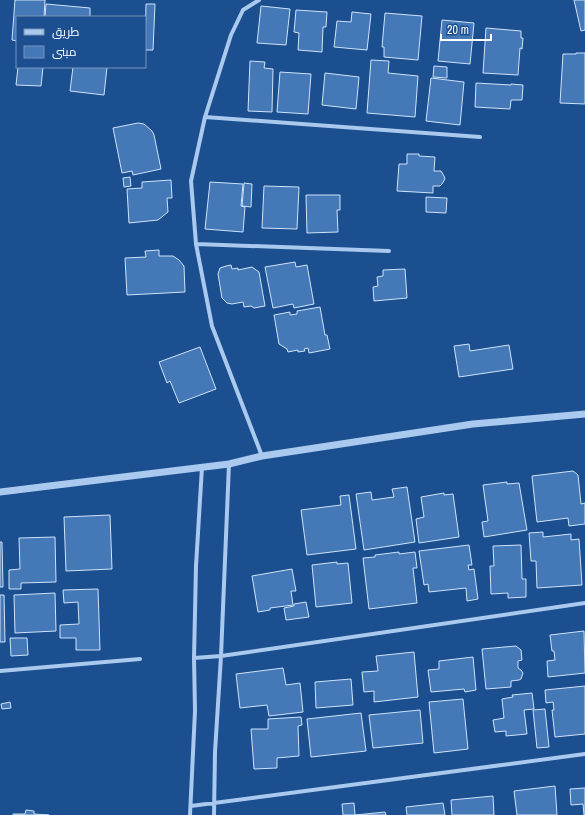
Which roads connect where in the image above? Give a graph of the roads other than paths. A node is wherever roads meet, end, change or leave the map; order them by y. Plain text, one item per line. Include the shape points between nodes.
1 (259, 0) edge
2 (205, 117) junction
3 (480, 137) dead end
4 (196, 244) junction
5 (389, 251) dead end
6 (585, 414) edge
7 (262, 456) junction
8 (229, 464) junction
9 (202, 467) junction
10 (0, 492) edge
11 (585, 603) edge
12 (221, 656) junction
13 (194, 658) junction
14 (140, 659) dead end
15 (0, 671) edge
16 (585, 754) edge
17 (214, 803) junction
18 (191, 806) junction
19 (190, 815) edge
20 (214, 815) edge

1 - 2 street via 243,10 231,35
2 - 3 street
2 - 4 street via 191,181
4 - 5 street
4 - 7 street via 212,326
6 - 7 street via 473,424
7 - 8 street
8 - 9 street
8 - 12 street
9 - 10 street
9 - 13 street
11 - 12 street
12 - 13 street
12 - 17 street
13 - 18 street via 195,711
14 - 15 street
16 - 17 street
17 - 18 street
17 - 20 street
18 - 19 street

